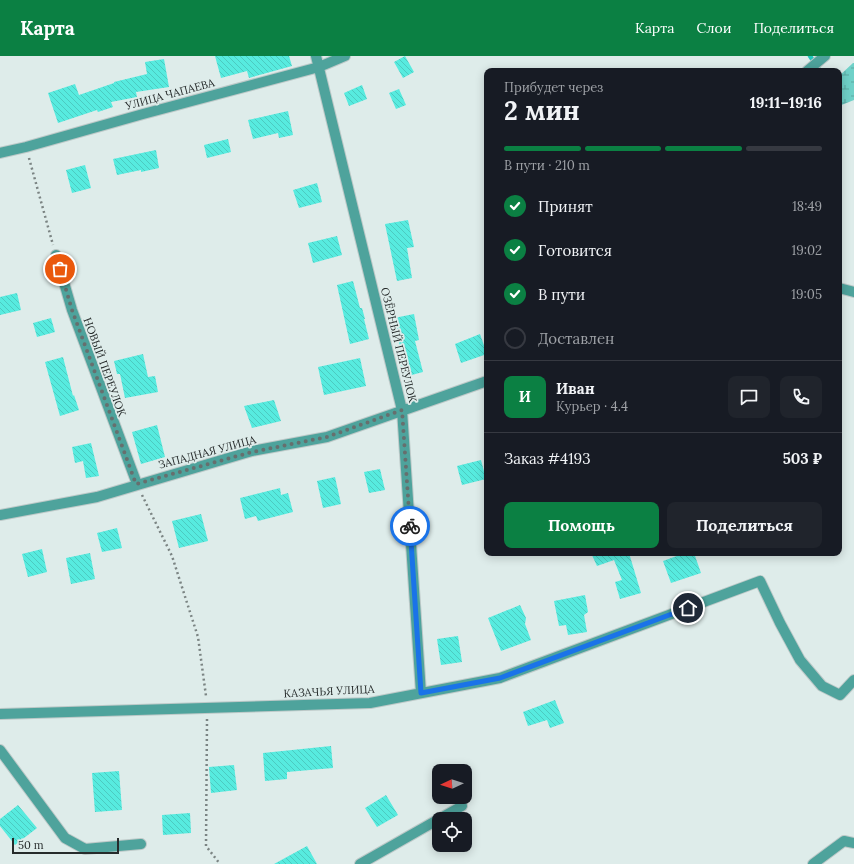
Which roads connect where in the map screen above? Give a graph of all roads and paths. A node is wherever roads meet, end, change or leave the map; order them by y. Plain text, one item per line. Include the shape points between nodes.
1 (316, 56) edge
2 (344, 56) edge
3 (825, 56) edge
4 (319, 67) junction
5 (810, 68) edge
6 (26, 147) junction
7 (0, 153) edge
8 (56, 255) joint
9 (842, 289) edge
10 (854, 292) edge
11 (484, 382) edge
12 (402, 410) junction
13 (136, 484) junction
14 (0, 515) edge
15 (854, 680) edge
16 (421, 693) junction
17 (207, 708) junction
18 (0, 714) edge
19 (0, 750) edge
20 (462, 806) dead end
21 (451, 812) edge
22 (432, 823) edge
23 (854, 843) edge
24 (141, 844) dead end
25 (220, 864) edge
26 (360, 864) edge
27 (812, 864) edge

1 - 4 street, ОЗЁРНЫЙ ПЕРЕУЛОК
2 - 4 street, УЛИЦА ЧАПАЕВА
3 - 5 street
4 - 6 street, УЛИЦА ЧАПАЕВА
4 - 12 street, ОЗЁРНЫЙ ПЕРЕУЛОК
6 - 7 street, УЛИЦА ЧАПАЕВА
6 - 8 path
8 - 13 street, НОВЫЙ ПЕРЕУЛОК via 72,310
9 - 10 street
11 - 12 street, ЗАПАДНАЯ УЛИЦА
12 - 13 street, ЗАПАДНАЯ УЛИЦА via 327,437 252,452
12 - 16 street, ОЗЁРНЫЙ ПЕРЕУЛОК
13 - 14 street, ЗАПАДНАЯ УЛИЦА via 97,497
13 - 17 path via 172,556 196,629
15 - 16 street, КАЗАЧЬЯ УЛИЦА via 840,695 822,686 800,660 760,581 500,678
16 - 17 street, КАЗАЧЬЯ УЛИЦА via 370,703
17 - 18 street, КАЗАЧЬЯ УЛИЦА
17 - 25 path via 206,846
19 - 24 street via 65,838 85,849
20 - 21 street
22 - 26 street
23 - 27 street via 844,841

